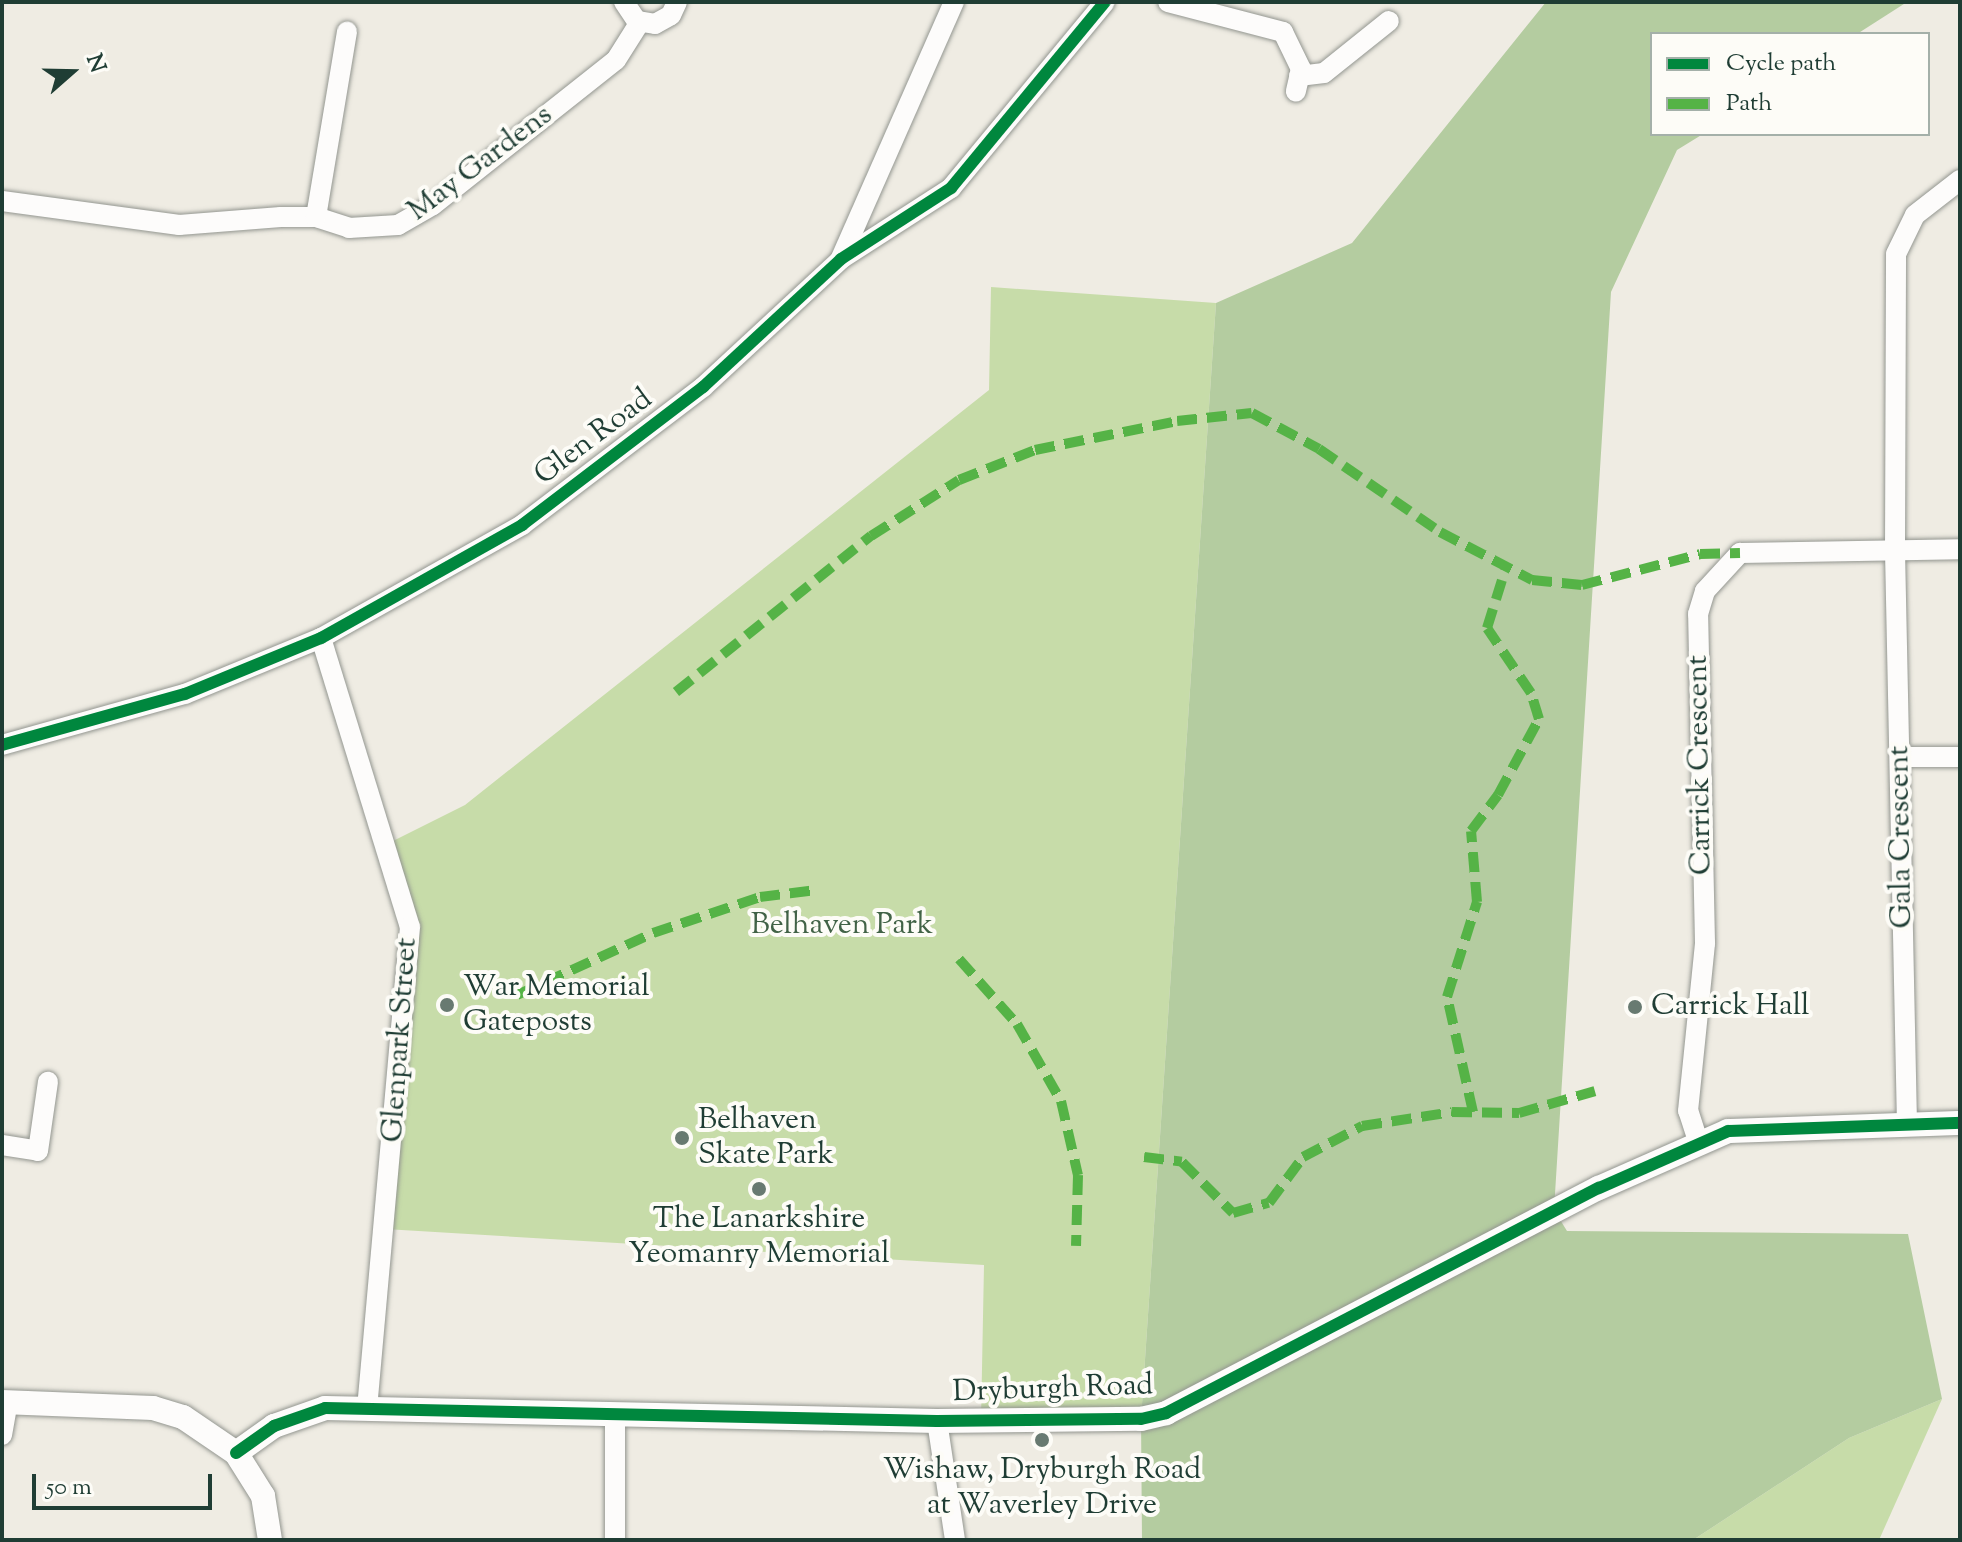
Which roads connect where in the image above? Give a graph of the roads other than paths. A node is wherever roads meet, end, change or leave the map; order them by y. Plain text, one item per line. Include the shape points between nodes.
1 (624, 2) edge
2 (677, 2) edge
3 (954, 2) edge
4 (1105, 2) edge
5 (1168, 2) edge
6 (1389, 21) dead end
7 (640, 22) junction
8 (347, 32) dead end
9 (1960, 180) edge
10 (2, 201) edge
11 (316, 217) junction
12 (841, 259) junction
13 (1960, 549) edge
14 (1895, 550) junction
15 (321, 638) junction
16 (2, 745) edge
17 (1901, 757) junction
18 (1960, 757) edge
19 (48, 1082) dead end
20 (1960, 1123) edge
21 (1907, 1124) junction
22 (1699, 1144) junction
23 (2, 1145) edge
24 (5, 1402) edge
25 (367, 1407) junction
26 (615, 1413) junction
27 (937, 1421) junction
28 (2, 1435) edge
29 (236, 1453) junction
30 (270, 1540) edge
31 (615, 1540) edge
32 (955, 1540) edge

1 - 7 street
2 - 7 street via 664,21
3 - 12 street, Glen Road
4 - 12 street, Glen Road via 951,188
5 - 6 street via 1283,32 1294,47 1297,84 1324,73
7 - 11 street, May Gardens via 616,60 413,219 378,229 349,228
8 - 11 street
9 - 14 street, Gala Crescent via 1915,215 1896,254
10 - 11 street, May Gardens via 179,225
12 - 15 street, Glen Road via 703,387 592,474 522,525
13 - 14 street
14 - 17 street, Gala Crescent
14 - 22 street, Carrick Crescent via 1740,553 1705,591 1698,614 1705,943 1688,1111
15 - 16 street, Glen Road via 185,694
15 - 25 street, Glenpark Street via 410,927
17 - 18 street
17 - 21 street, Gala Crescent
19 - 23 street via 38,1151
20 - 21 street, Dryburgh Road
21 - 22 street, Dryburgh Road via 1769,1126 1728,1131
22 - 27 street, Dryburgh Road via 1577,1199 1166,1413 1141,1419
24 - 28 street
24 - 29 street via 153,1408 210,1432
25 - 26 street, Dryburgh Road
25 - 29 street, Dryburgh Road via 301,1414
26 - 27 street, Dryburgh Road
26 - 31 street
27 - 32 street
29 - 30 street via 263,1496

